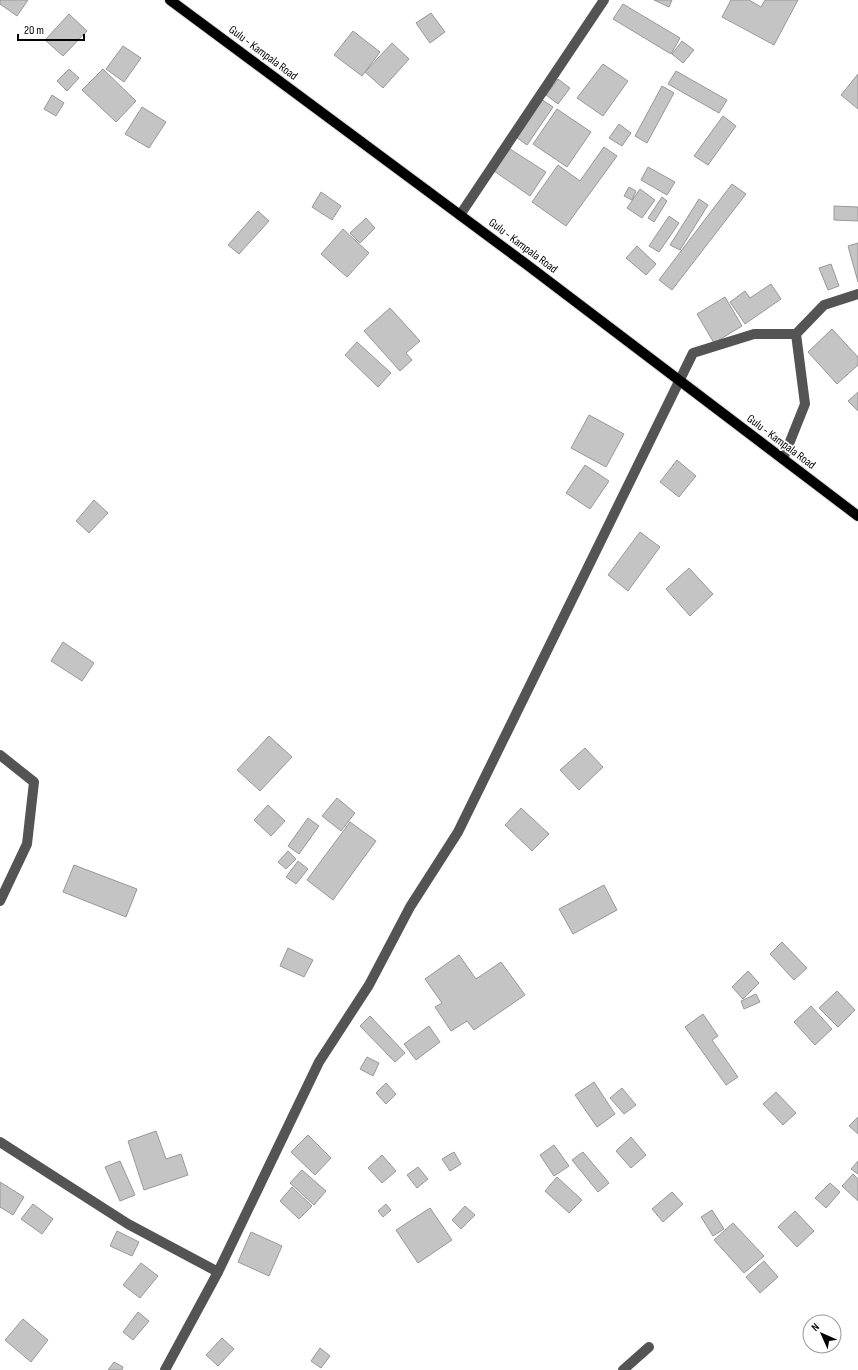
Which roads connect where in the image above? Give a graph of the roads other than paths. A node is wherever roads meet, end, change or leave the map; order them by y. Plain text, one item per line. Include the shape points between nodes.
1 (170, 0) edge
2 (604, 0) edge
3 (460, 215) junction
4 (858, 294) edge
5 (796, 334) junction
6 (679, 380) junction
7 (783, 460) junction
8 (858, 516) edge
9 (0, 755) edge
10 (0, 901) edge
11 (0, 1142) edge
12 (218, 1272) junction
13 (649, 1346) dead end
14 (165, 1370) edge
15 (623, 1370) edge

1 - 3 main road, Gulu - Kampala Road
2 - 3 street
3 - 6 main road, Gulu - Kampala Road
4 - 5 street via 824,305
5 - 6 street via 754,334 693,353
5 - 7 street via 805,404
6 - 7 main road, Gulu - Kampala Road
6 - 12 street via 458,832 410,907 369,985 319,1062
7 - 8 main road, Gulu - Kampala Road
9 - 10 street via 34,782 27,844
11 - 12 street via 128,1224
12 - 14 street
13 - 15 street

